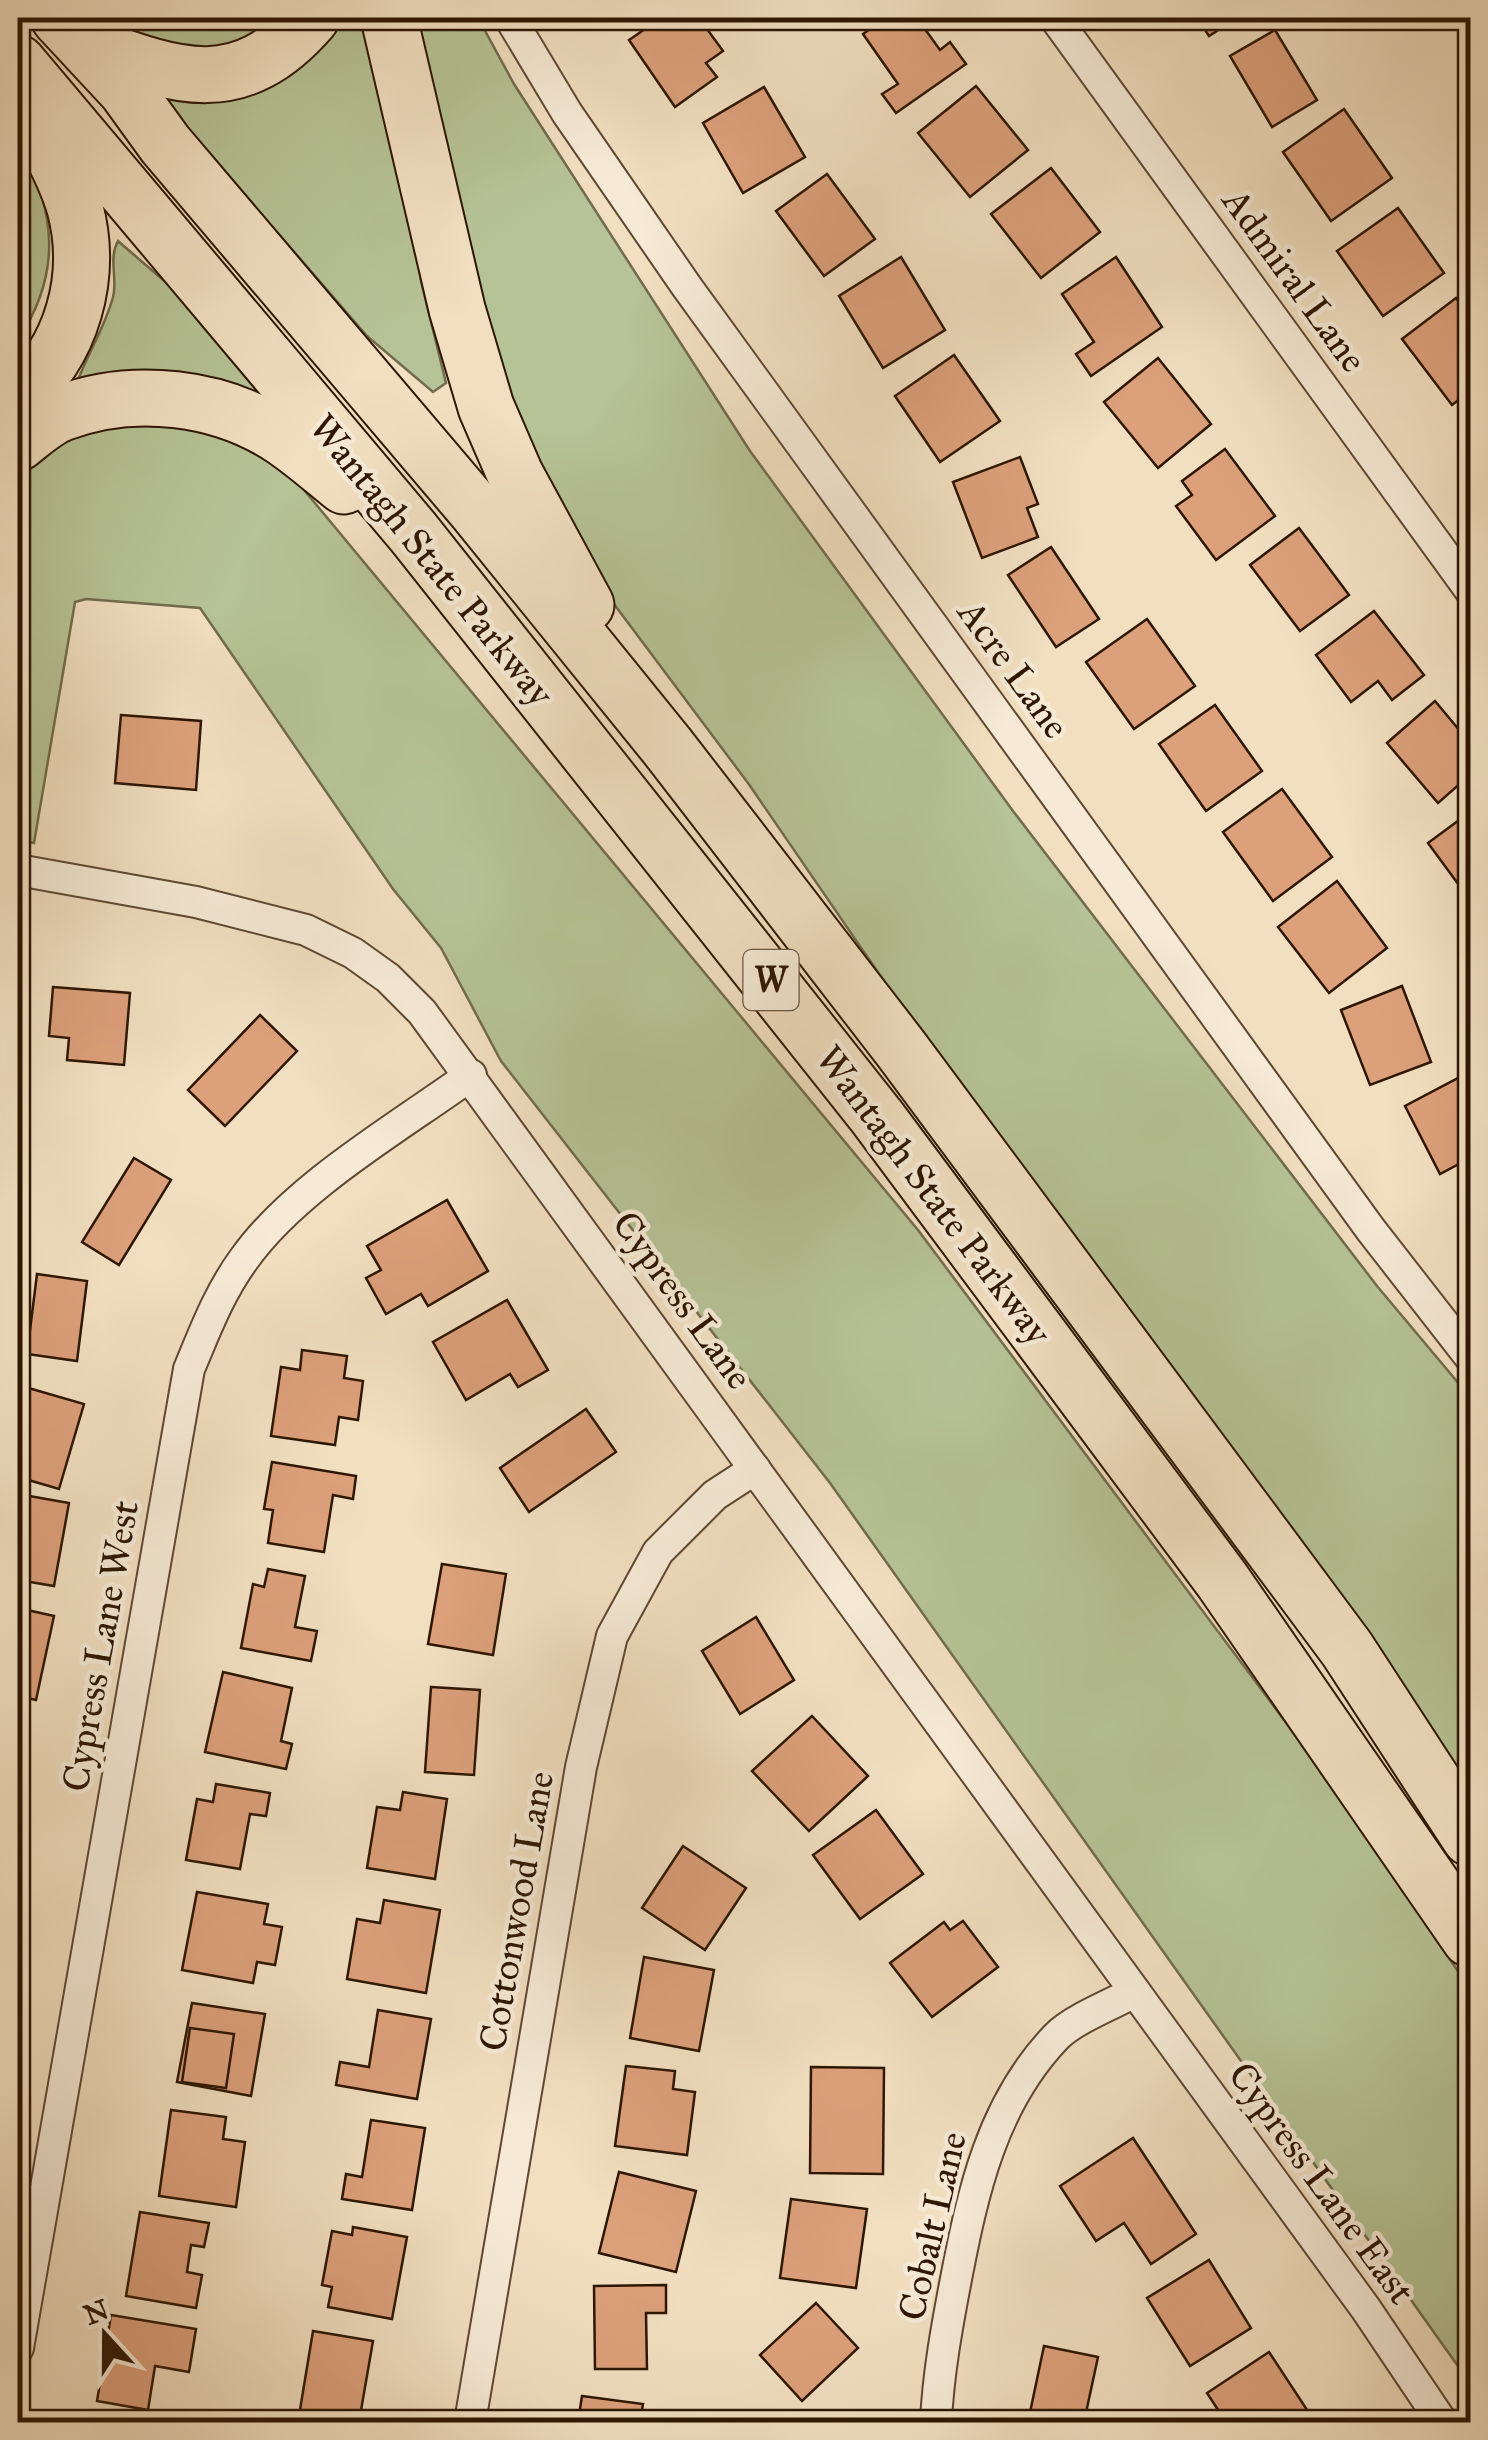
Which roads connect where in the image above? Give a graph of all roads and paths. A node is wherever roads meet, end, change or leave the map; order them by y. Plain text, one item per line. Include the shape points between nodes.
1 (312, 18) edge
2 (389, 18) edge
3 (510, 18) edge
4 (1055, 18) edge
5 (71, 30) edge
6 (18, 62) edge
7 (18, 82) edge
8 (18, 396) edge
9 (18, 443) edge
10 (413, 532) junction
11 (1470, 590) edge
12 (667, 746) junction
13 (18, 870) edge
14 (471, 1075) junction
15 (1470, 1356) edge
16 (755, 1469) junction
17 (1470, 1838) edge
18 (1470, 1939) edge
19 (1135, 1992) junction
20 (18, 2348) edge
21 (470, 2422) edge
22 (936, 2422) edge
23 (1442, 2422) edge

1 - 5 highway via 261,61 219,76 154,69
2 - 12 highway via 456,309 486,407 554,549
3 - 15 street, Acre Lane via 567,114 687,287
4 - 11 street, Admiral Lane
5 - 12 highway, Wantagh State Parkway / W
6 - 10 highway, Wantagh State Parkway / W
7 - 8 highway via 75,207 81,248 80,290 66,334 51,363
9 - 10 highway via 58,414 96,402 192,402 237,414 282,437
10 - 18 highway, Wantagh State Parkway / W via 877,1117 1222,1580
12 - 17 highway, Wantagh State Parkway / W via 1067,1268 1346,1649
13 - 14 street, Cypress Lane via 306,930 388,978
14 - 16 street, Cypress Lane
14 - 20 street, Cypress Lane West via 326,1178 273,1226 217,1300 188,1369
16 - 19 street, Cypress Lane
16 - 21 street, Cottonwood Lane via 715,1495 658,1552 612,1636 581,1767
19 - 22 street, Cobalt Lane via 1058,2034 1021,2079 994,2130 971,2200
19 - 23 street, Cypress Lane East

